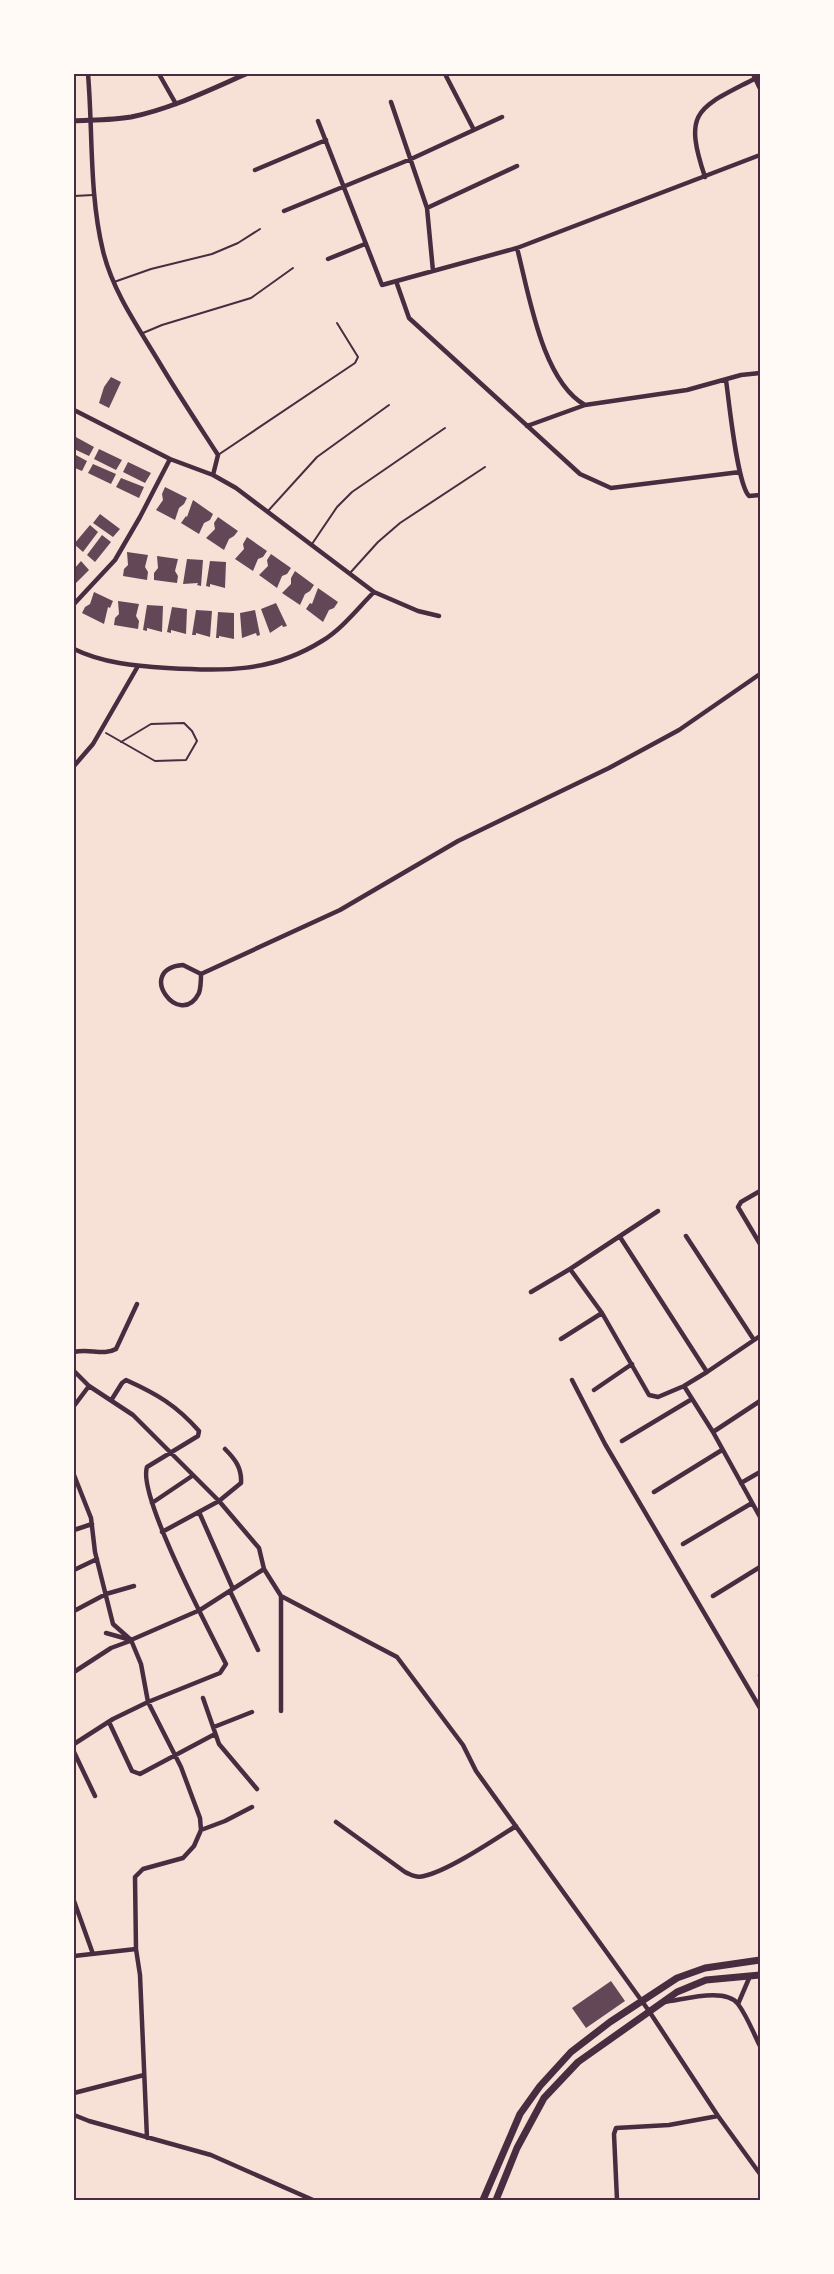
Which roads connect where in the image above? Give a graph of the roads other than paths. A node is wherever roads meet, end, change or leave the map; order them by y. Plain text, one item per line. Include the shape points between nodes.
1 (88, 74) edge
2 (159, 74) edge
3 (246, 74) edge
4 (445, 74) edge
5 (755, 76) edge
6 (760, 87) edge
7 (391, 102) dead end
8 (176, 104) junction
9 (502, 117) dead end
10 (92, 120) junction
11 (74, 121) edge
12 (318, 121) dead end
13 (474, 130) junction
14 (326, 140) junction
15 (760, 155) edge
16 (411, 159) junction
17 (517, 166) dead end
18 (255, 170) dead end
19 (705, 177) junction
20 (343, 186) junction
21 (93, 195) junction
22 (74, 196) edge
23 (427, 208) junction
24 (284, 211) dead end
25 (260, 228) dead end
26 (365, 244) junction
27 (517, 248) junction
28 (328, 259) dead end
29 (293, 268) dead end
30 (433, 271) junction
31 (396, 281) junction
32 (114, 282) junction
33 (337, 323) dead end
34 (141, 334) junction
35 (760, 373) edge
36 (726, 380) junction
37 (390, 405) dead end
38 (586, 405) junction
39 (74, 410) edge
40 (527, 426) junction
41 (445, 428) dead end
42 (218, 455) junction
43 (170, 458) junction
44 (485, 467) dead end
45 (740, 472) junction
46 (213, 475) junction
47 (760, 495) edge
48 (268, 511) junction
49 (312, 544) junction
50 (350, 573) junction
51 (374, 592) junction
52 (74, 604) edge
53 (439, 616) dead end
54 (74, 649) edge
55 (138, 666) junction
56 (760, 674) edge
57 (74, 766) edge
58 (202, 974) junction
59 (760, 1191) edge
60 (658, 1211) dead end
61 (686, 1236) dead end
62 (620, 1237) junction
63 (760, 1244) edge
64 (570, 1269) junction
65 (531, 1292) dead end
66 (137, 1304) dead end
67 (602, 1313) junction
68 (760, 1336) edge
69 (562, 1340) dead end
70 (754, 1340) junction
71 (74, 1352) edge
72 (632, 1364) junction
73 (74, 1371) edge
74 (707, 1372) junction
75 (572, 1380) dead end
76 (90, 1386) junction
77 (684, 1386) junction
78 (594, 1390) dead end
79 (112, 1399) junction
80 (692, 1399) junction
81 (760, 1402) edge
82 (74, 1406) edge
83 (713, 1432) junction
84 (622, 1441) dead end
85 (225, 1449) dead end
86 (722, 1450) junction
87 (172, 1453) junction
88 (760, 1472) edge
89 (74, 1475) edge
90 (192, 1476) junction
91 (742, 1483) junction
92 (76, 1486) edge
93 (654, 1492) dead end
94 (219, 1500) junction
95 (152, 1503) junction
96 (752, 1503) junction
97 (198, 1512) junction
98 (760, 1517) edge
99 (92, 1524) junction
100 (74, 1530) edge
101 (162, 1532) junction
102 (682, 1544) dead end
103 (97, 1560) junction
104 (760, 1567) edge
105 (264, 1569) junction
106 (74, 1570) edge
107 (134, 1586) dead end
108 (231, 1590) junction
109 (106, 1594) junction
110 (281, 1596) junction
111 (713, 1596) dead end
112 (200, 1610) junction
113 (74, 1611) edge
114 (106, 1633) dead end
115 (131, 1640) junction
116 (258, 1650) dead end
117 (74, 1672) edge
118 (203, 1698) dead end
119 (148, 1702) junction
120 (760, 1708) edge
121 (281, 1711) dead end
122 (252, 1712) dead end
123 (109, 1722) junction
124 (214, 1727) junction
125 (215, 1734) junction
126 (74, 1744) edge
127 (74, 1752) edge
128 (175, 1756) junction
129 (257, 1789) dead end
130 (96, 1796) dead end
131 (252, 1807) dead end
132 (336, 1822) dead end
133 (516, 1826) junction
134 (200, 1830) junction
135 (74, 1901) edge
136 (136, 1949) junction
137 (93, 1954) junction
138 (74, 1956) edge
139 (760, 1960) edge
140 (760, 1975) edge
141 (750, 1976) junction
142 (642, 2000) junction
143 (660, 2003) junction
144 (738, 2004) junction
145 (650, 2011) junction
146 (760, 2046) edge
147 (144, 2075) junction
148 (74, 2093) edge
149 (74, 2115) edge
150 (718, 2116) junction
151 (147, 2138) junction
152 (760, 2174) edge
153 (313, 2200) edge
154 (483, 2200) edge
155 (496, 2200) edge
156 (616, 2200) edge

1 - 10 street
2 - 8 street
3 - 8 street
4 - 13 street
5 - 6 main road
5 - 19 street via 712,101 699,114 694,141
7 - 16 street
8 - 10 street via 128,117
9 - 13 street
10 - 11 street
10 - 21 street
12 - 14 street
13 - 16 street
14 - 18 street
14 - 20 street
15 - 19 street
16 - 20 street
16 - 23 street
17 - 23 street
19 - 27 street
20 - 24 street
20 - 26 street
21 - 22 lane
21 - 32 street via 103,251
23 - 30 street
25 - 32 lane via 238,243 212,254
26 - 28 street
26 - 31 street via 382,285
27 - 30 street
27 - 38 street via 551,366 566,390
29 - 34 lane via 251,298
30 - 31 street
31 - 40 street via 409,318
32 - 34 street
33 - 42 lane via 358,357 355,363
34 - 42 street
35 - 36 street
36 - 38 street via 687,390
36 - 45 street
37 - 48 lane via 317,457
38 - 40 street
39 - 43 street
40 - 45 street via 580,474 604,487
41 - 49 lane via 352,492 337,507
42 - 46 street
43 - 46 street
43 - 52 street via 115,560
44 - 50 lane via 400,523
45 - 47 street via 746,493 749,496
46 - 48 street
48 - 49 street
49 - 50 street
50 - 51 street
51 - 53 street
51 - 55 street via 323,641 258,668 200,670
54 - 55 street
55 - 57 street via 102,730
56 - 58 street via 679,730 609,768 458,841 340,910
58 - 58 street via 183,965 171,968 163,977 164,995 175,1003 188,1003 198,994
59 - 63 street via 738,1207
60 - 62 street
61 - 70 street
62 - 64 street
62 - 74 street
64 - 65 street
64 - 67 street
66 - 71 street via 116,1349 110,1353
67 - 69 street
67 - 72 street
68 - 70 street
70 - 74 street
72 - 77 street via 653,1398
72 - 78 street
73 - 76 street
74 - 77 street
75 - 120 street via 605,1444
76 - 79 street
76 - 82 street
77 - 80 street
79 - 87 street
79 - 87 street via 126,1380 166,1399 182,1412 199,1431 198,1436
80 - 83 street
80 - 84 street
81 - 83 street
83 - 86 street
85 - 94 street via 237,1462 242,1475 241,1483
86 - 91 street
86 - 93 street
87 - 90 street
87 - 95 street via 147,1468 145,1473
88 - 91 street
89 - 92 street
90 - 94 street
90 - 95 street
91 - 96 street
92 - 99 street
94 - 97 street
94 - 105 street via 259,1548
95 - 101 street
96 - 98 street
96 - 102 street
97 - 101 street
97 - 108 street
99 - 100 street
99 - 103 street
101 - 112 street
103 - 106 street
103 - 109 street
104 - 111 street
105 - 108 street
105 - 110 street
107 - 109 street
108 - 112 street
108 - 116 street
109 - 113 street
109 - 115 street via 113,1624
110 - 121 street
110 - 133 street via 397,1657 463,1745 476,1771
112 - 115 street
112 - 119 street via 226,1664 220,1674
114 - 115 street
115 - 117 street via 111,1648
115 - 119 street via 141,1664
118 - 124 street
119 - 123 street
119 - 128 street
122 - 124 street
123 - 126 street
123 - 128 street via 132,1771 140,1774
124 - 125 street
125 - 128 street
125 - 129 street via 219,1744
127 - 130 street
128 - 134 street via 200,1818
131 - 134 street via 225,1822
132 - 133 street via 406,1872 418,1877 451,1864
133 - 142 street
134 - 136 street via 194,1846 183,1858 143,1869 135,1877
135 - 137 street
136 - 137 street
136 - 147 street
137 - 138 street
139 - 142 main road via 691,1972
140 - 141 main road
141 - 143 main road via 706,1980
141 - 144 street
142 - 145 street
142 - 154 main road via 571,2052 540,2086 520,2114
143 - 144 street via 720,1994
143 - 145 main road
144 - 146 street
145 - 150 street
145 - 155 main road via 578,2062 544,2098 517,2148
147 - 148 street
147 - 151 street
149 - 151 street
150 - 152 street
150 - 156 street via 669,2125 616,2128
151 - 153 street via 211,2155

